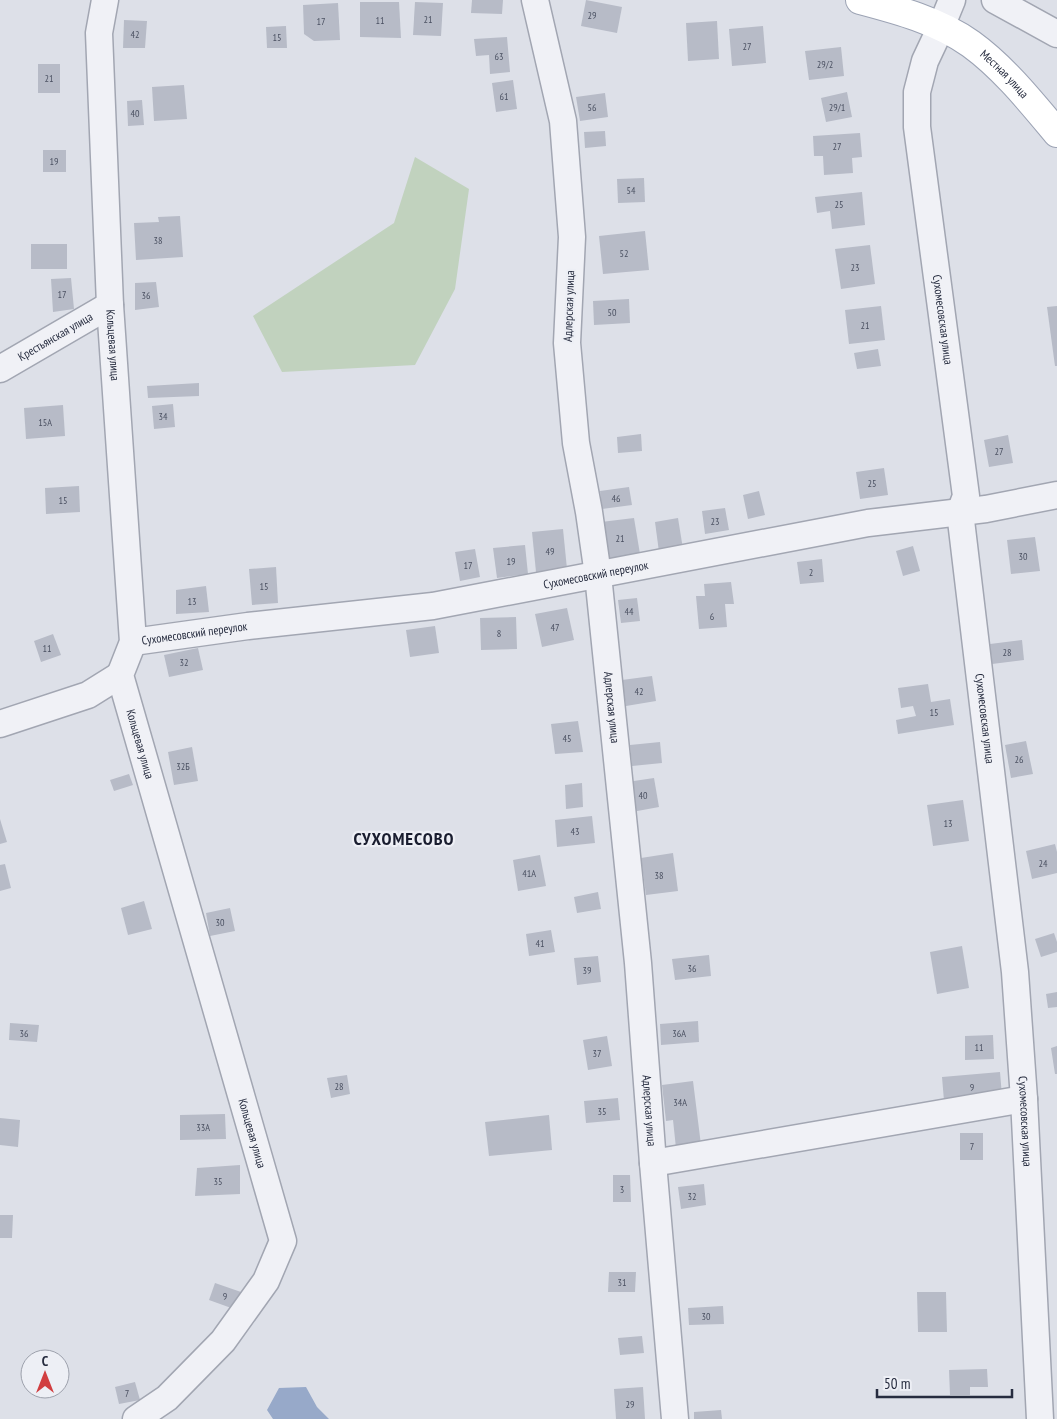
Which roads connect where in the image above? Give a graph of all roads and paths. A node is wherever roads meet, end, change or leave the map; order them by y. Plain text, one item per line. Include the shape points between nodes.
1 (105, 0) edge
2 (535, 0) edge
3 (860, 0) edge
4 (952, 0) edge
5 (995, 0) edge
6 (941, 28) junction
7 (1057, 34) edge
8 (1057, 132) edge
9 (110, 305) junction
10 (0, 369) edge
11 (1057, 495) edge
12 (960, 512) junction
13 (598, 575) junction
14 (133, 642) junction
15 (120, 675) junction
16 (0, 724) edge
17 (1024, 1099) junction
18 (653, 1163) junction
19 (136, 1419) edge
20 (675, 1419) edge
21 (1040, 1419) edge

1 - 9 street, Кольцевая улица via 99,33
2 - 13 street, Адлерская улица via 563,121 572,237 567,343 576,444
3 - 6 main road, Местная улица via 906,12
4 - 6 street, Сухомесовская улица
5 - 7 street
6 - 8 main road, Местная улица via 971,44 1000,69
6 - 12 street, Сухомесовская улица via 925,61 917,92 917,127 966,496
9 - 10 street, Крестьянская улица
9 - 14 street, Кольцевая улица
11 - 12 street, Сухомесовский переулок
12 - 13 street, Сухомесовский переулок via 868,523
12 - 17 street, Сухомесовская улица via 1015,972
13 - 14 street, Сухомесовский переулок via 433,606
13 - 18 street, Адлерская улица via 638,963
14 - 15 street, Кольцевая улица
15 - 16 street via 88,695
15 - 19 street, Кольцевая улица via 283,1241 266,1281 223,1341 167,1398
17 - 18 street
17 - 21 street, Сухомесовская улица
18 - 20 street, Адлерская улица

